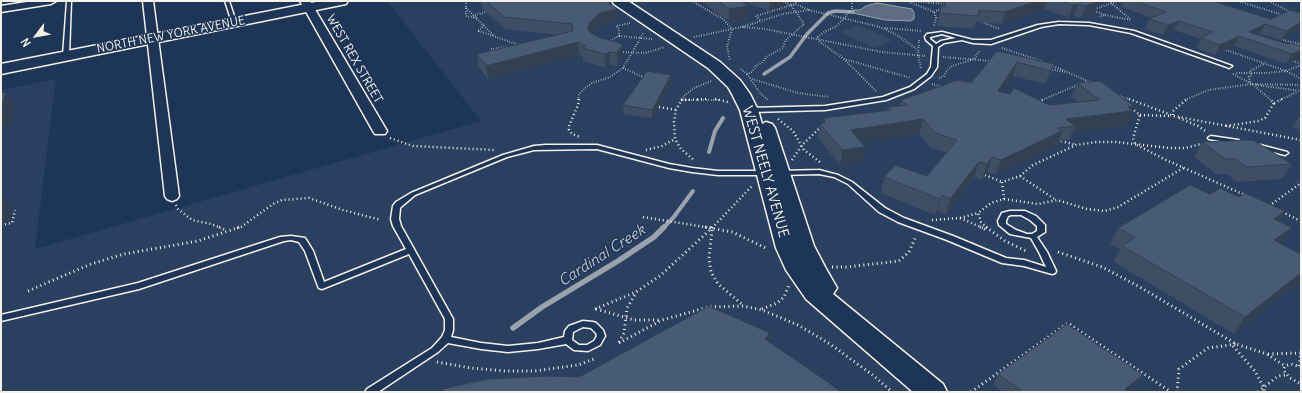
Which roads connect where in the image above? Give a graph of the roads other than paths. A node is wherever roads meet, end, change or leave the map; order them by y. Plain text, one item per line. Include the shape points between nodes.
1 (51, 1) edge
2 (69, 1) edge
3 (148, 1) edge
4 (226, 1) edge
5 (340, 1) edge
6 (619, 1) edge
7 (630, 1) edge
8 (307, 4) edge
9 (1, 9) edge
10 (234, 22) junction
11 (152, 38) junction
12 (960, 38) junction
13 (936, 46) junction
14 (66, 56) junction
15 (1229, 66) dead end
16 (1, 69) edge
17 (757, 108) junction
18 (380, 130) road end
19 (1211, 138) road end
20 (1248, 145) edge
21 (1255, 146) edge
22 (1285, 152) dead end
23 (773, 173) junction
24 (172, 196) road end
25 (1033, 236) junction
26 (411, 250) junction
27 (1, 318) edge
28 (446, 340) junction
29 (568, 340) dead end
30 (370, 392) edge
31 (933, 392) edge

1 - 9 street
2 - 14 lane
3 - 11 street
4 - 10 lane
5 - 8 street, NORTH NEW YORK AVENUE
6 - 17 street, WEST NEELY AVENUE via 714,65
7 - 17 street, WEST NEELY AVENUE via 731,69 745,83 754,97
8 - 10 street, NORTH NEW YORK AVENUE
8 - 18 street, WEST REX STREET
10 - 11 street, NORTH NEW YORK AVENUE
11 - 14 street, NORTH NEW YORK AVENUE
11 - 24 street
12 - 13 lane
12 - 13 lane via 942,33 929,35 928,40
12 - 15 lane via 992,42 1040,26 1059,23 1089,24 1132,32
13 - 17 lane via 934,67 929,75 912,88 884,99 825,108
14 - 16 street, NORTH NEW YORK AVENUE
17 - 23 street, WEST NEELY AVENUE
19 - 20 lane
21 - 22 lane
23 - 25 lane via 819,172 836,176 850,183 882,210 902,220 1005,261 1052,271
23 - 26 lane via 718,173 692,170 597,147 564,146 519,151 413,194 399,204 394,212 395,219
23 - 31 street, WEST NEELY AVENUE via 787,248 798,270 815,293
25 - 25 lane via 1042,229 1038,221 1015,213 1002,217 1003,225 1013,232
26 - 27 lane via 322,286 309,251 302,240 283,239 140,286
26 - 28 lane via 449,319
28 - 29 lane via 508,349
28 - 30 lane via 435,350

